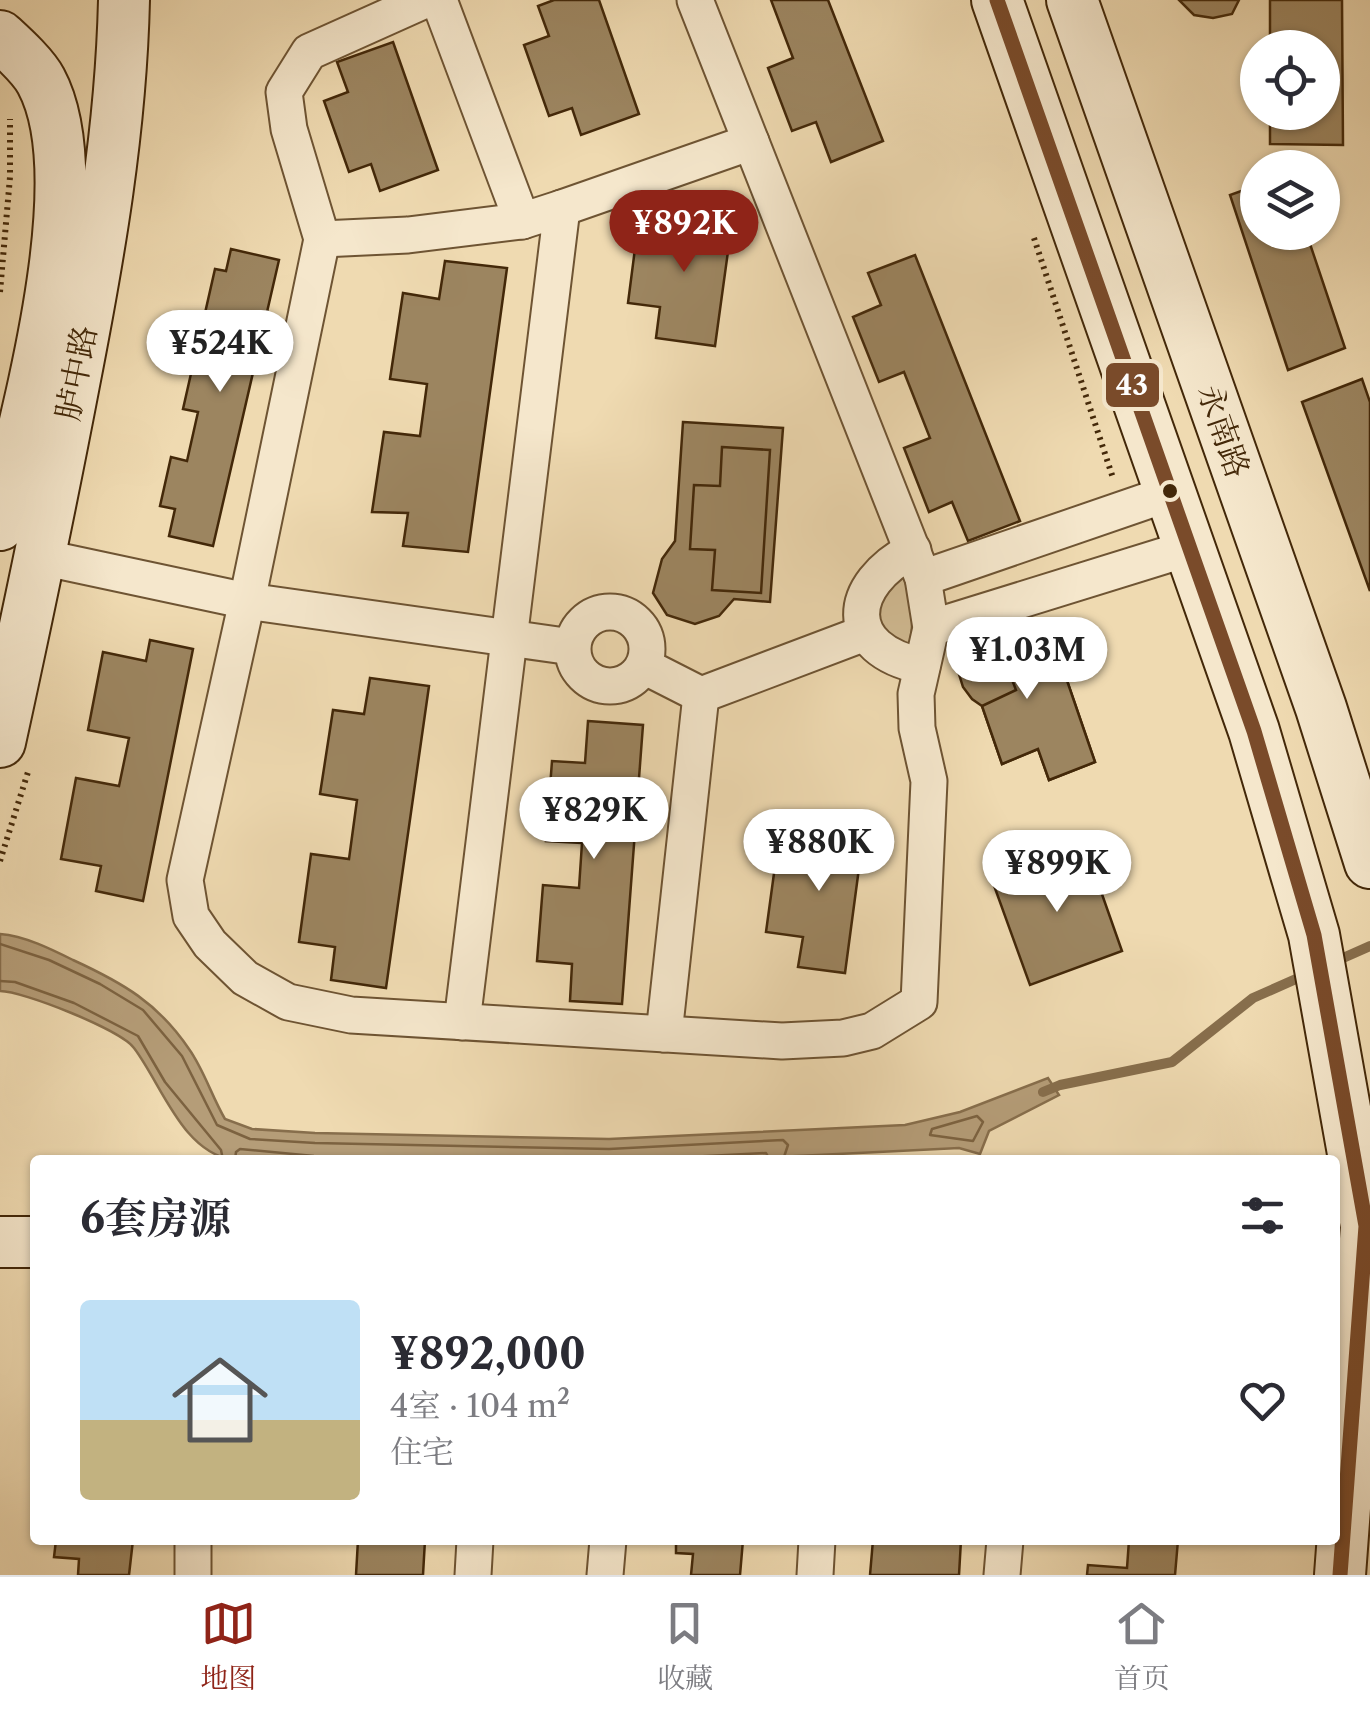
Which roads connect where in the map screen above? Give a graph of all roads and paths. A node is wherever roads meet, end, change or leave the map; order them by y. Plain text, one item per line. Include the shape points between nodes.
1 (124, 0) edge
2 (425, 0) edge
3 (439, 0) edge
4 (695, 0) edge
5 (998, 0) edge
6 (1072, 0) edge
7 (0, 36) edge
8 (10, 116) dead end
9 (751, 142) junction
10 (562, 208) junction
11 (522, 221) junction
12 (1030, 227) dead end
13 (322, 239) junction
14 (0, 292) edge
15 (1170, 493) junction
16 (1124, 509) junction
17 (0, 525) edge
18 (1189, 548) junction
19 (40, 558) junction
20 (918, 564) junction
21 (247, 601) junction
22 (931, 628) junction
23 (865, 633) junction
24 (509, 637) junction
25 (572, 648) junction
26 (644, 666) junction
27 (922, 666) junction
28 (700, 695) junction
29 (0, 742) edge
30 (1370, 863) edge
31 (462, 1022) junction
32 (664, 1034) junction
33 (1357, 1226) edge
34 (0, 1242) edge
35 (30, 1242) edge
36 (193, 1545) edge
37 (475, 1545) edge
38 (608, 1545) edge
39 (818, 1545) edge
40 (1005, 1545) edge
41 (193, 1575) edge
42 (473, 1575) edge
43 (605, 1575) edge
44 (815, 1575) edge
45 (1002, 1575) edge
46 (1340, 1575) edge

1 - 19 main road, 胪中路 via 122,76 102,238
2 - 13 street via 309,52 284,92
3 - 11 street
4 - 9 street
5 - 15 main road
6 - 30 main road, 永南路
7 - 17 main road, 胪中路 via 41,80 62,174 40,351
8 - 14 path
9 - 10 street
9 - 20 street
10 - 11 street
10 - 24 street
11 - 13 street
12 - 16 path
13 - 21 street
15 - 16 street
15 - 18 main road
16 - 20 street
18 - 22 street
18 - 33 main road via 1254,731 1314,935
19 - 21 street
19 - 29 main road, 胪中路
20 - 22 street
20 - 23 street via 890,562 868,590
21 - 24 street
21 - 31 street via 185,880 191,916 245,978 288,1002 351,1015
22 - 27 street
23 - 27 street via 888,656
23 - 28 street
24 - 25 street
24 - 31 street
25 - 26 street via 580,672 601,686 626,684
25 - 26 street via 590,617 613,611 643,630
26 - 28 street
27 - 32 street via 917,728 929,781 920,1002 872,1030 843,1038
28 - 32 street
31 - 32 street
33 - 46 main road
34 - 35 main road
36 - 41 street
37 - 42 street
38 - 43 street
39 - 44 street
40 - 45 street

